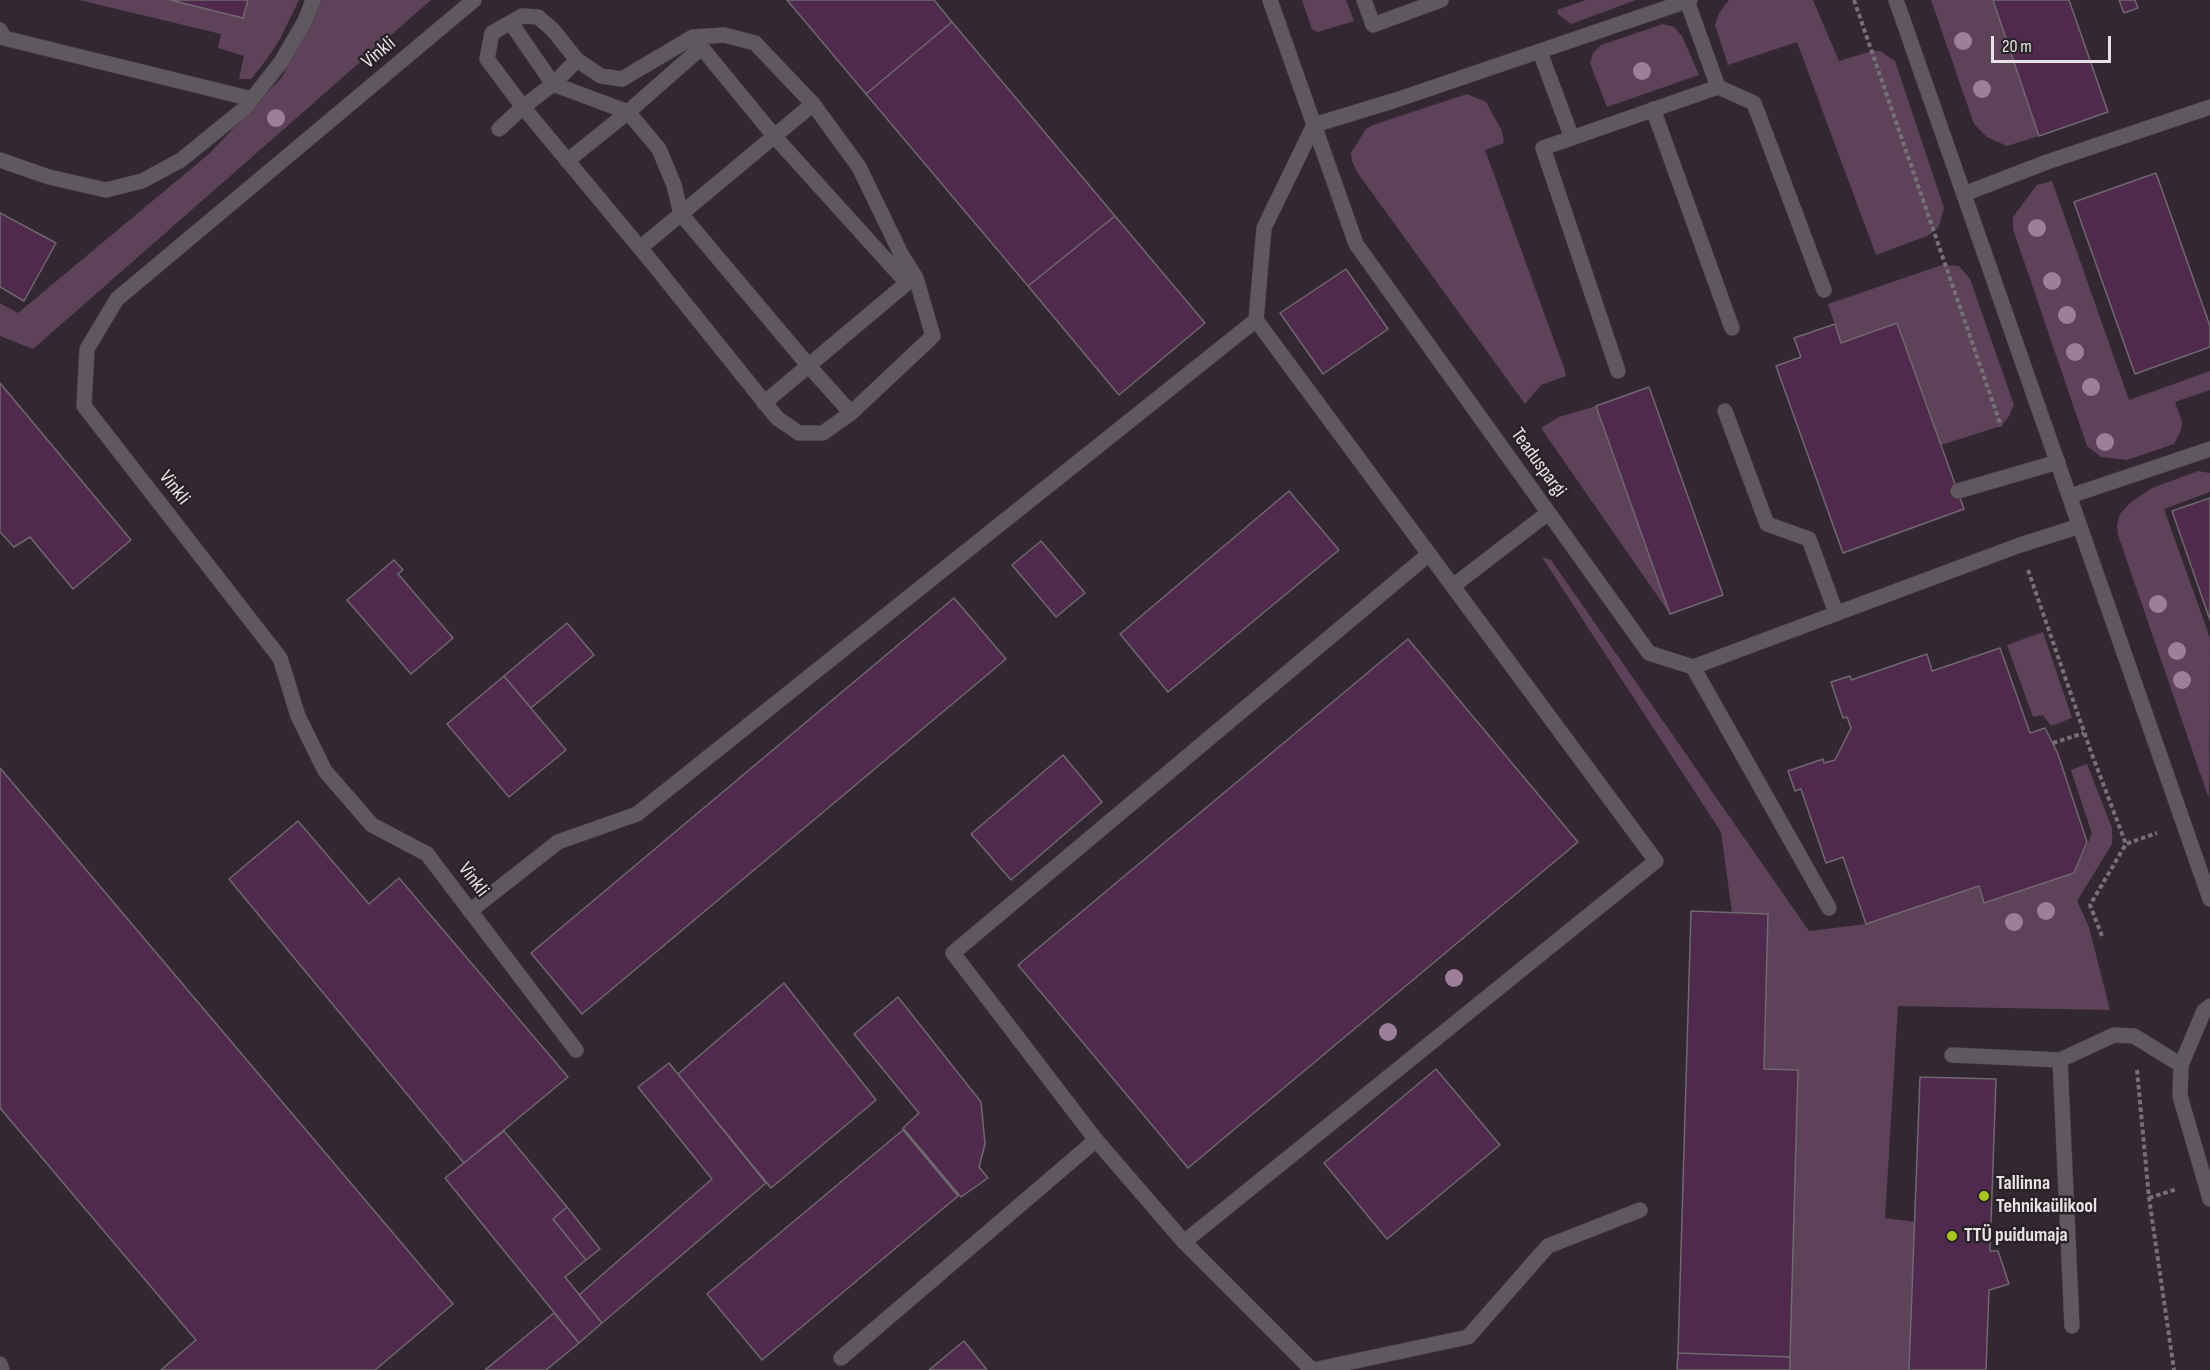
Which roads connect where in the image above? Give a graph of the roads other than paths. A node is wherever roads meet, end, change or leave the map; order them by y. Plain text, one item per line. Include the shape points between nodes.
1 (313, 0) edge
2 (474, 0) edge
3 (1270, 0) edge
4 (1364, 0) edge
5 (1441, 0) edge
6 (1896, 0) edge
7 (1688, 1) edge
8 (511, 24) junction
9 (0, 30) edge
10 (698, 42) junction
11 (1540, 52) junction
12 (577, 60) junction
13 (553, 84) junction
14 (1718, 87) junction
15 (252, 99) junction
16 (813, 104) junction
17 (523, 107) junction
18 (2210, 107) edge
19 (1653, 110) junction
20 (628, 112) junction
21 (1314, 125) junction
22 (498, 129) dead end
23 (775, 136) junction
24 (1572, 138) junction
25 (0, 160) edge
26 (567, 160) junction
27 (1964, 194) junction
28 (681, 214) junction
29 (640, 248) junction
30 (901, 254) junction
31 (907, 283) junction
32 (1824, 290) dead end
33 (1256, 320) junction
34 (1732, 328) dead end
35 (808, 365) junction
36 (1618, 371) dead end
37 (764, 403) junction
38 (1725, 411) dead end
39 (851, 413) junction
40 (2210, 449) edge
41 (2058, 462) junction
42 (1958, 491) dead end
43 (2070, 496) junction
44 (1548, 513) junction
45 (2080, 526) junction
46 (1429, 554) junction
47 (1453, 586) junction
48 (1836, 613) junction
49 (1693, 667) junction
50 (2210, 899) edge
51 (1829, 908) dead end
52 (470, 911) junction
53 (2210, 1006) edge
54 (576, 1050) dead end
55 (1952, 1055) dead end
56 (2060, 1060) junction
57 (2181, 1065) junction
58 (1096, 1140) junction
59 (2210, 1199) edge
60 (1640, 1210) dead end
61 (1184, 1242) junction
62 (2072, 1326) dead end
63 (841, 1358) dead end
64 (0, 1364) edge
65 (2, 1370) edge
66 (1313, 1370) edge

1 - 15 street via 281,62
2 - 52 street, Vinkli via 117,299 87,349 84,406 280,658 298,716 325,771 372,825 427,854
3 - 21 street, Teaduspargi
4 - 5 street via 1373,25
6 - 27 street
7 - 11 street
7 - 14 street
8 - 12 street via 522,16 538,17
8 - 13 street
8 - 17 street via 492,33 487,59
9 - 15 street via 4,38
10 - 12 street via 622,79 601,76
10 - 16 street via 724,35 755,43
10 - 20 street
10 - 23 street
11 - 21 street
11 - 24 street
12 - 13 street
13 - 17 street
13 - 20 street
14 - 19 street
14 - 32 street via 1754,103
15 - 25 street via 181,160 142,181 106,190 49,177
16 - 23 street
16 - 30 street via 859,167
17 - 22 street
17 - 26 street
18 - 27 street
19 - 24 street
19 - 34 street
20 - 26 street
20 - 28 street via 659,149
21 - 33 street via 1264,228
21 - 44 street, Teaduspargi via 1356,244
23 - 28 street
23 - 31 street
24 - 36 street via 1543,148
26 - 29 street
27 - 41 street
28 - 29 street
28 - 35 street
29 - 37 street
30 - 31 street
30 - 39 street via 916,278 933,336
31 - 35 street
33 - 46 street
33 - 52 street via 637,814 558,842
35 - 37 street
35 - 39 street
37 - 39 street via 799,433 824,433
38 - 48 street via 1767,524 1809,539
40 - 43 street
41 - 42 street
41 - 43 street
43 - 45 street
44 - 47 street
44 - 49 street, Teaduspargi via 1649,653
45 - 48 street
45 - 50 street
46 - 47 street
46 - 58 street via 954,953
47 - 61 street via 1656,861
48 - 49 street
49 - 51 street
52 - 54 street, Vinkli
53 - 57 street via 2204,1011
55 - 56 street
56 - 57 street via 2114,1035 2134,1036
56 - 62 street
57 - 59 street via 2180,1096
58 - 61 street
58 - 63 street
60 - 66 street via 1548,1246 1468,1336
61 - 66 street
64 - 65 street

